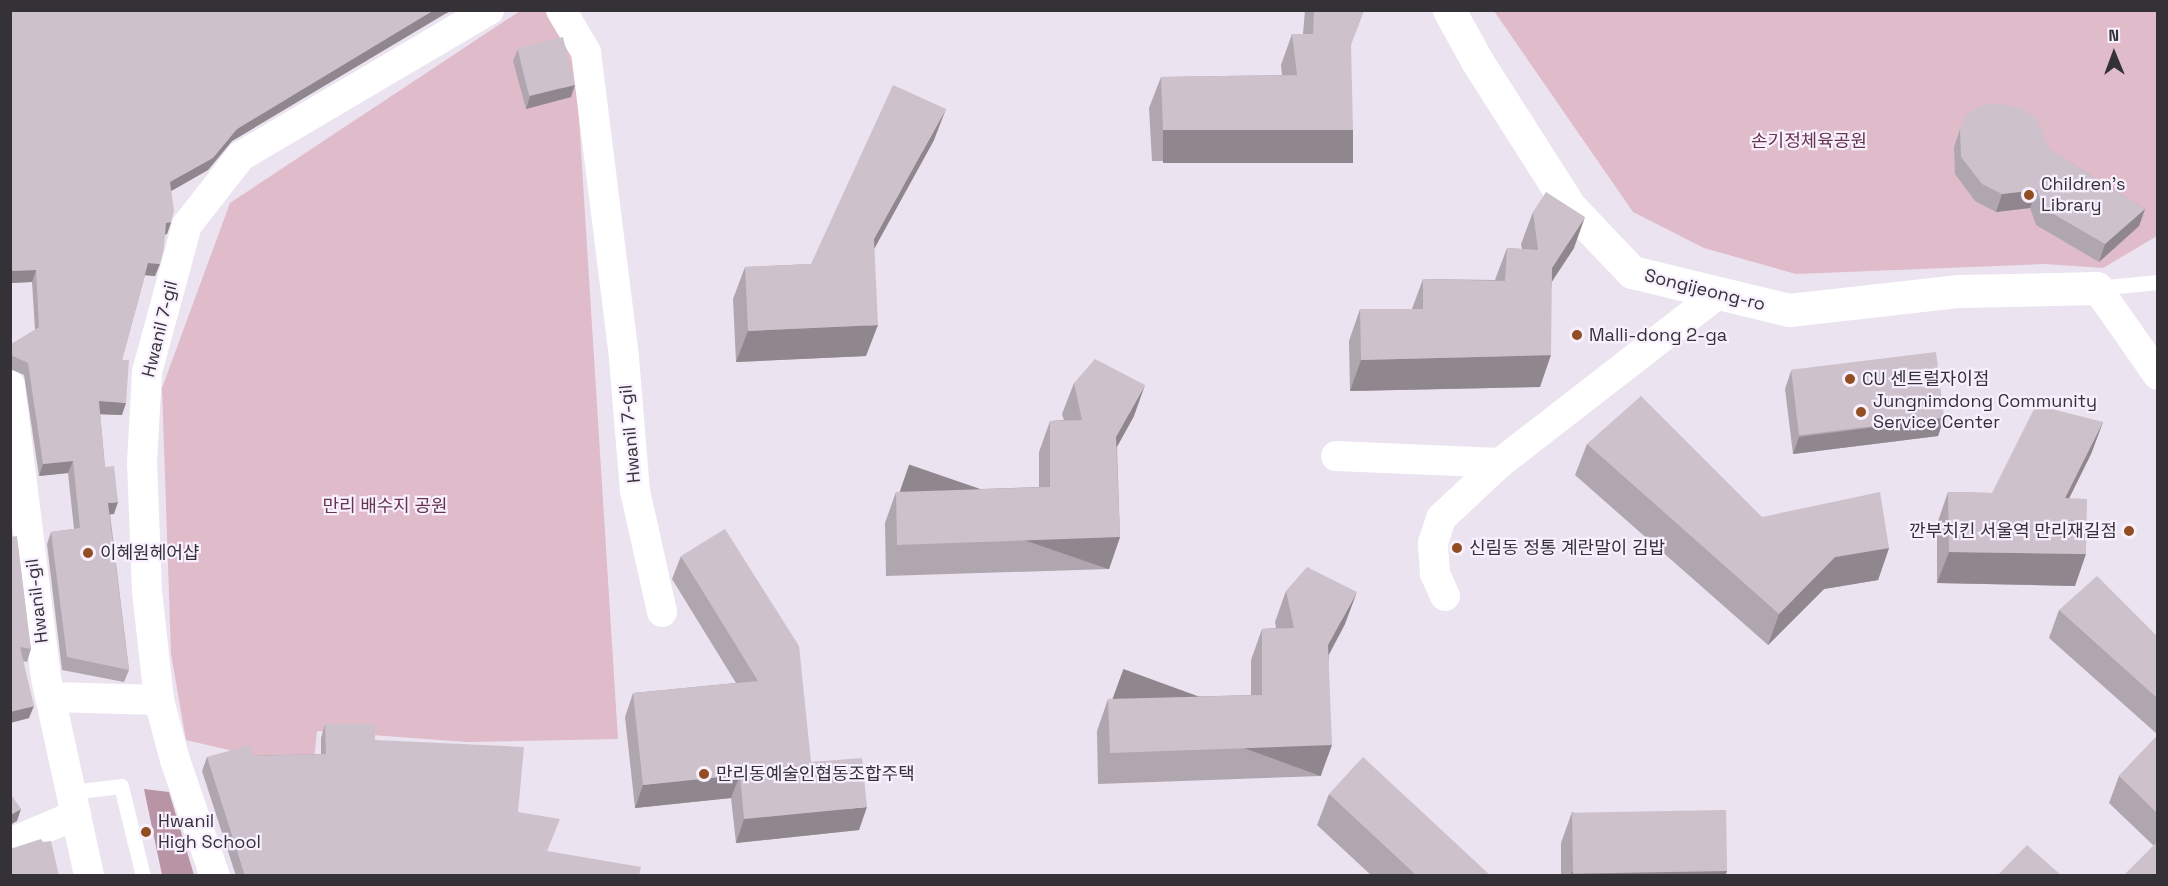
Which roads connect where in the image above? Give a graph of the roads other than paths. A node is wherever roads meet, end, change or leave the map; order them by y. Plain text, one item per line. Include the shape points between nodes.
1 (489, 10) edge
2 (561, 10) edge
3 (1449, 10) edge
4 (2157, 282) edge
5 (2097, 288) junction
6 (1719, 293) junction
7 (2157, 375) edge
8 (10, 385) edge
9 (1336, 456) dead end
10 (1500, 463) junction
11 (1445, 596) dead end
12 (662, 612) dead end
13 (50, 697) junction
14 (159, 700) junction
15 (73, 803) junction
16 (10, 843) edge
17 (89, 876) edge
18 (143, 876) edge
19 (215, 876) edge

1 - 14 street, Hwanil 7-gil via 241,156 187,225 147,372 142,462 145,545
2 - 12 street, Hwanil 7-gil via 586,52 624,358 635,491
3 - 6 street, Songijeong-ro via 1570,207 1593,232 1632,272
4 - 5 lane
5 - 6 street, Songijeong-ro via 1959,291 1789,310
5 - 7 street
6 - 10 street
8 - 13 street, Hwanil-gil
9 - 10 street
10 - 11 street via 1441,518 1433,543 1434,564
13 - 14 street
13 - 15 street, Hwanil-gil
14 - 19 street, Hwanil 7-gil
15 - 16 street
15 - 17 street, Hwanil-gil
15 - 18 lane via 121,786

